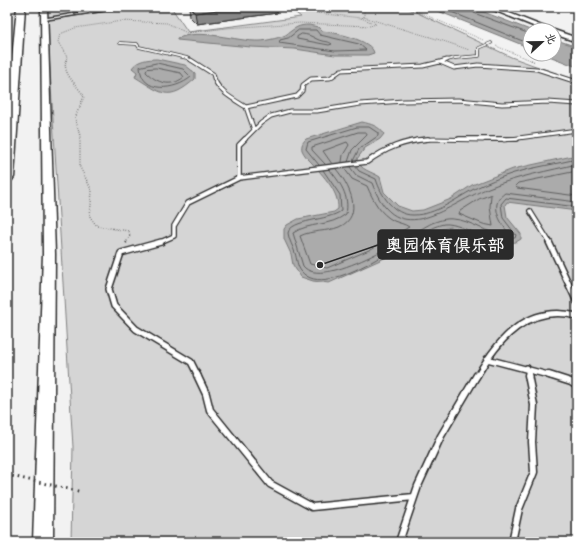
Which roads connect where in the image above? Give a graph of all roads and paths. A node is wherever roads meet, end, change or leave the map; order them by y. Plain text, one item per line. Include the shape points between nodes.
1 (20, 7) edge
2 (124, 7) edge
3 (299, 7) edge
4 (367, 7) edge
5 (489, 7) edge
6 (44, 13) edge
7 (364, 16) junction
8 (362, 18) junction
9 (528, 22) edge
10 (562, 35) edge
11 (577, 40) edge
12 (120, 43) dead end
13 (491, 43) dead end
14 (478, 52) junction
15 (440, 62) junction
16 (577, 82) edge
17 (577, 104) edge
18 (246, 107) junction
19 (254, 130) junction
20 (577, 130) edge
21 (7, 177) edge
22 (239, 178) junction
23 (530, 211) dead end
24 (121, 253) junction
25 (577, 302) edge
26 (577, 316) edge
27 (487, 359) junction
28 (527, 368) junction
29 (577, 386) edge
30 (7, 475) edge
31 (82, 492) dead end
32 (414, 497) junction
33 (43, 542) edge
34 (399, 542) edge
35 (512, 542) edge

1 - 21 highway
2 - 6 street
3 - 8 path via 318,13
4 - 7 path
5 - 9 street
6 - 33 street via 49,254
7 - 8 path
7 - 14 path via 398,29
8 - 24 path via 376,24 370,26 300,23 187,33 167,23 122,22 76,28 60,34 58,45 67,57 65,64 68,76 84,96 75,117 80,138 79,165 92,191 89,206 91,221 95,226 124,228 129,231 130,236
10 - 11 street
12 - 18 lane via 137,44 140,47 187,58 213,74 218,86
13 - 14 lane via 480,48
14 - 15 lane via 479,56
15 - 16 lane via 454,68 478,65 537,68
15 - 18 lane via 423,66 341,70 330,78 307,80 297,96 257,102
17 - 19 lane via 502,104 451,100 381,102 317,111 290,111 271,116
18 - 19 lane
19 - 22 lane via 239,145
20 - 22 lane via 509,140 412,140 381,150 367,162
22 - 24 lane via 188,203 174,226 174,236
23 - 25 lane via 550,243
24 - 32 lane via 109,289 114,306 136,329 191,362 206,394 210,410 270,484 312,507
26 - 27 lane via 565,313 529,318 500,341
27 - 28 lane
27 - 32 lane via 441,436
28 - 29 lane
28 - 35 lane via 534,406 534,472 518,509
30 - 31 path, bridge
32 - 34 lane

